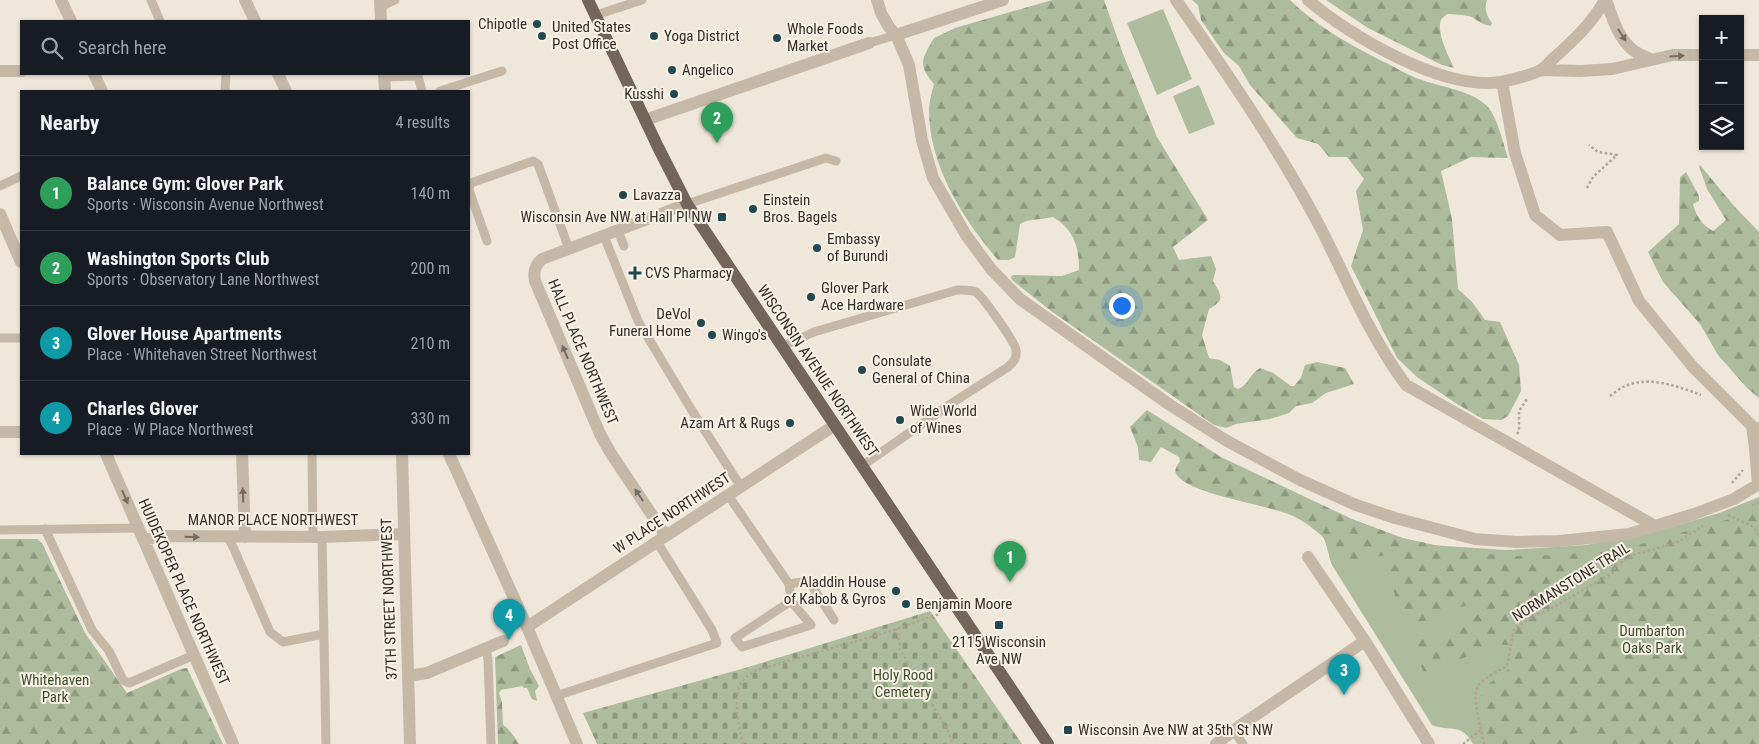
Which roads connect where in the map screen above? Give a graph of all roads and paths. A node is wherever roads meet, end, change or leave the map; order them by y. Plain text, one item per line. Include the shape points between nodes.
1 (61, 0) edge
2 (151, 0) edge
3 (245, 0) edge
4 (395, 0) edge
5 (588, 0) edge
6 (642, 0) edge
7 (877, 0) edge
8 (1003, 0) edge
9 (1176, 0) edge
10 (1308, 0) edge
11 (1605, 0) edge
12 (380, 4) edge
13 (596, 15) junction
14 (71, 20) edge
15 (160, 20) edge
16 (254, 20) edge
17 (381, 20) edge
18 (896, 35) junction
19 (869, 43) joint
20 (1744, 55) edge
21 (1759, 55) edge
22 (1699, 56) edge
23 (1650, 59) junction
24 (1540, 70) junction
25 (0, 71) edge
26 (20, 71) edge
27 (502, 72) dead end
28 (94, 75) edge
29 (226, 75) edge
30 (278, 75) edge
31 (384, 76) edge
32 (1502, 82) junction
33 (102, 90) edge
34 (225, 90) edge
35 (286, 90) edge
36 (385, 90) edge
37 (422, 90) edge
38 (443, 90) edge
39 (645, 120) junction
40 (1589, 145) dead end
41 (836, 160) dead end
42 (20, 176) edge
43 (0, 186) edge
44 (470, 186) edge
45 (1587, 188) dead end
46 (470, 192) edge
47 (687, 204) junction
48 (0, 214) edge
49 (618, 230) junction
50 (604, 236) junction
51 (487, 242) dead end
52 (624, 246) dead end
53 (569, 249) junction
54 (20, 260) edge
55 (0, 338) edge
56 (20, 338) edge
57 (783, 346) junction
58 (1610, 396) dead end
59 (1708, 397) dead end
60 (1527, 399) dead end
61 (835, 425) junction
62 (1756, 428) edge
63 (0, 432) edge
64 (20, 432) edge
65 (1512, 444) junction
66 (106, 455) edge
67 (242, 455) edge
68 (312, 455) edge
69 (402, 455) edge
70 (449, 455) edge
71 (1745, 464) dead end
72 (862, 466) junction
73 (1758, 485) edge
74 (741, 487) junction
75 (728, 495) junction
76 (1735, 498) junction
77 (1759, 502) edge
78 (1751, 505) dead end
79 (1735, 511) dead end
80 (1728, 514) junction
81 (1720, 518) dead end
82 (1706, 524) dead end
83 (1655, 526) junction
84 (45, 529) junction
85 (0, 530) edge
86 (141, 534) junction
87 (404, 534) junction
88 (317, 536) junction
89 (1759, 536) edge
90 (228, 537) junction
91 (245, 537) junction
92 (662, 539) junction
93 (1308, 557) dead end
94 (790, 584) junction
95 (791, 601) junction
96 (939, 614) dead end
97 (834, 620) dead end
98 (527, 627) junction
99 (897, 628) junction
100 (324, 634) junction
101 (503, 641) dead end
102 (1365, 641) junction
103 (486, 649) junction
104 (194, 655) junction
105 (408, 676) junction
106 (556, 696) junction
107 (1237, 728) junction
108 (1482, 729) junction
109 (233, 744) edge
110 (326, 744) edge
111 (410, 744) edge
112 (491, 744) edge
113 (577, 744) edge
114 (743, 744) edge
115 (952, 744) edge
116 (1048, 744) edge
117 (1216, 744) edge
118 (1244, 744) edge
119 (1429, 744) edge
120 (1463, 744) edge
121 (1484, 744) edge

1 - 14 street
2 - 15 lane
3 - 16 street
4 - 12 lane
5 - 13 main road, WISCONSIN AVENUE NORTHWEST
6 - 13 lane
7 - 18 street via 881,13
8 - 18 street
9 - 65 street via 1275,147 1319,225 1371,331 1406,385
10 - 32 street via 1356,34 1423,68 1466,81
11 -> 23 street via 1623,38 1633,50
11 - 24 street via 1596,16 1573,41
12 - 17 street
13 - 39 main road, WISCONSIN AVENUE NORTHWEST
18 - 19 lane
18 - 83 street via 910,65 922,140 933,178 966,235 1020,299 1170,405 1227,441 1356,505 1475,539 1559,541 1629,534
19 - 39 street
20 - 21 street
23 -> 22 street via 1673,55
23 - 24 street via 1612,69
24 - 32 street
25 - 26 street
27 - 38 lane
28 - 33 street
29 - 34 lane
30 - 35 street
31 - 36 street
31 - 37 lane via 418,76
32 - 62 street via 1515,153 1535,215 1560,235 1607,232 1639,300 1693,367
39 - 47 main road, WISCONSIN AVENUE NORTHWEST
40 - 45 path via 1598,152 1616,155 1593,177
41 - 47 lane via 826,158
42 - 43 lane
44 - 53 lane via 533,161 538,164
46 - 51 lane
47 - 49 street, HALL PLACE NORTHWEST
47 - 57 main road, WISCONSIN AVENUE NORTHWEST
48 - 54 street
49 - 50 street, HALL PLACE NORTHWEST
49 - 52 lane
50 - 53 street, HALL PLACE NORTHWEST
50 - 74 lane via 638,321
92 -> 53 street, HALL PLACE NORTHWEST via 600,434 535,281 534,271 538,262
55 - 56 lane
57 - 61 main road, WISCONSIN AVENUE NORTHWEST
57 - 72 lane via 814,332 956,290 975,291 982,297 1013,341 1016,358 1008,367
58 - 59 path via 1624,386 1644,382 1674,385
60 - 65 path via 1519,411 1519,431
61 - 72 main road, WISCONSIN AVENUE NORTHWEST
61 - 74 street, W PLACE NORTHWEST
62 - 73 street
63 - 64 street
65 - 83 street
66 -> 86 street, HUIDEKOPER PLACE NORTHWEST
91 -> 67 street
68 - 88 lane
69 - 87 street, 37TH STREET NORTHWEST
70 - 98 street
71 - 76 path via 1730,485
72 - 116 main road, WISCONSIN AVENUE NORTHWEST
73 - 76 street
74 - 75 street, W PLACE NORTHWEST
75 - 92 street, W PLACE NORTHWEST
75 - 94 lane
76 - 83 street
77 - 78 path
79 - 80 path
80 - 81 path
80 - 89 path via 1754,527
82 - 108 path, NORMANSTONE TRAIL via 1676,543 1633,555 1615,566 1614,572 1514,629 1507,666 1477,687 1475,697
84 - 85 lane
84 - 86 lane
84 - 104 lane via 92,630 109,651 123,680 129,684
86 -> 90 street, MANOR PLACE NORTHWEST
86 - 104 street, HUIDEKOPER PLACE NORTHWEST
87 - 88 street, MANOR PLACE NORTHWEST
87 - 105 street, 37TH STREET NORTHWEST
88 - 91 street, MANOR PLACE NORTHWEST
88 - 100 lane
90 - 91 street, MANOR PLACE NORTHWEST
90 - 100 lane via 270,632 283,642
92 - 98 street, W PLACE NORTHWEST
92 - 106 lane via 716,643
93 - 102 street
94 - 95 lane
94 - 97 lane via 809,581
95 - 95 lane via 735,638 742,647 811,625
96 - 99 path
98 - 106 street
99 - 114 path via 754,671 747,676 740,684 737,697 738,725
99 - 115 path via 900,649
100 - 110 lane
101 - 103 street
102 - 107 street
102 - 119 street
103 - 105 street via 427,673
103 - 112 lane
104 - 109 street, HUIDEKOPER PLACE NORTHWEST
105 - 111 street, 37TH STREET NORTHWEST
106 - 113 street
107 - 117 street
107 - 118 lane
108 - 120 path
108 - 121 path, NORMANSTONE TRAIL

